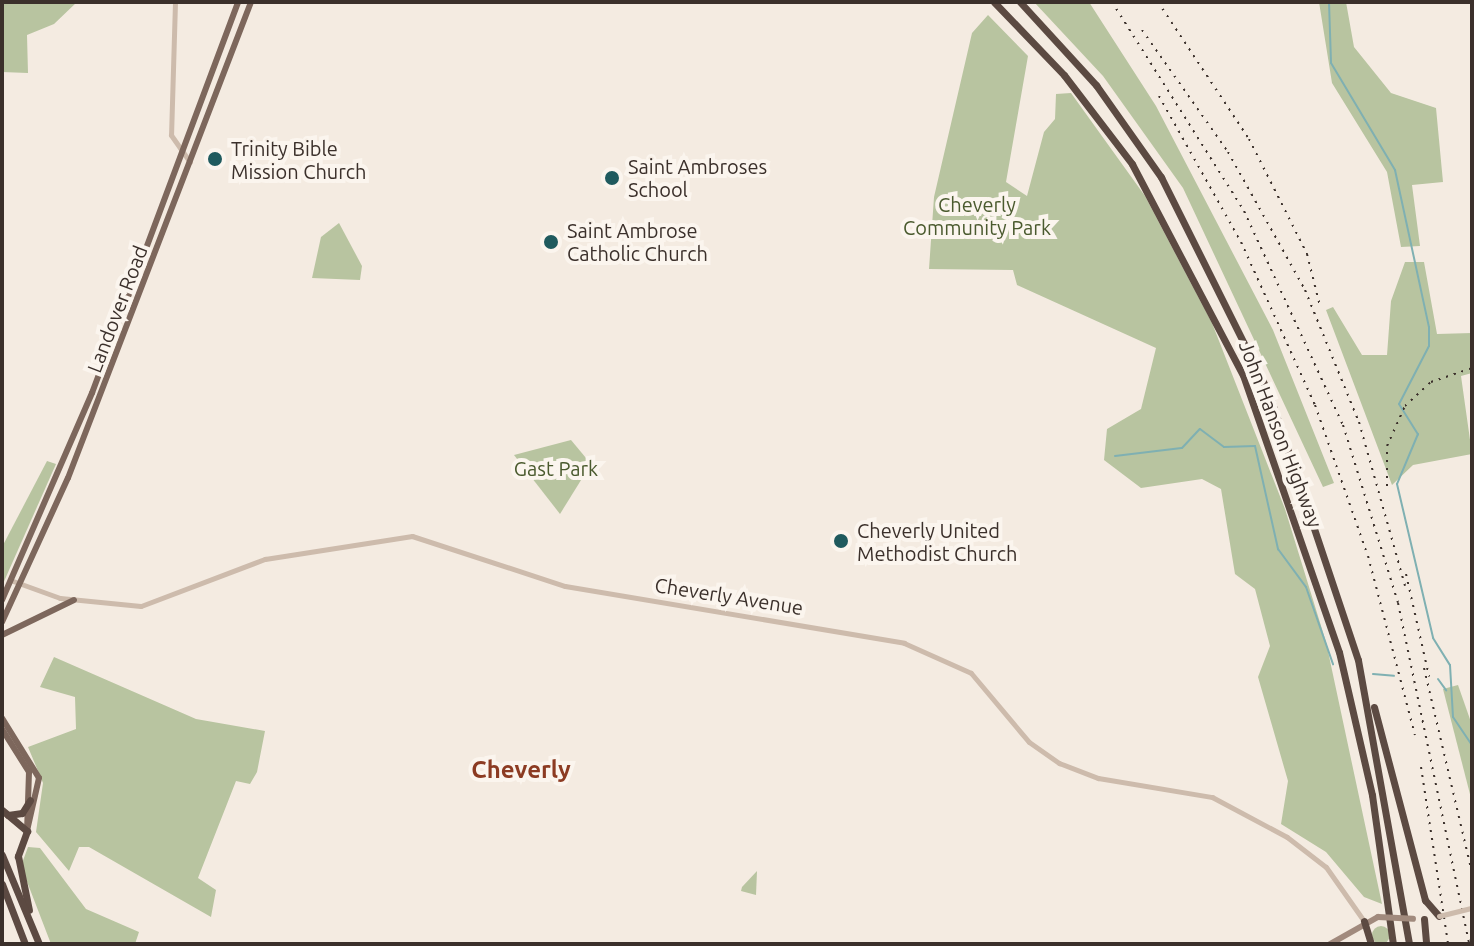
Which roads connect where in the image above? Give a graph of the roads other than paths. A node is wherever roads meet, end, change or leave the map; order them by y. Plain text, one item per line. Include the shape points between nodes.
1 (175, 2) edge
2 (238, 2) edge
3 (251, 2) edge
4 (994, 2) edge
5 (1020, 2) edge
6 (182, 155) junction
7 (191, 163) junction
8 (13, 581) junction
9 (23, 586) junction
10 (2, 600) edge
11 (74, 600) junction
12 (2, 622) edge
13 (1348, 623) junction
14 (2, 635) edge
15 (2, 718) edge
16 (2, 729) edge
17 (30, 800) junction
18 (5, 812) edge
19 (27, 831) junction
20 (2, 855) edge
21 (2, 884) edge
22 (1472, 908) edge
23 (29, 910) junction
24 (1439, 916) junction
25 (1424, 919) junction
26 (1364, 921) junction
27 (25, 944) edge
28 (39, 944) edge
29 (1330, 944) edge
30 (1371, 944) edge
31 (1393, 944) edge
32 (1409, 944) edge
33 (1426, 944) edge

1 - 6 street via 171,128
2 - 6 main road, Landover Road
3 - 7 main road, Landover Road
4 - 31 highway, John Hanson Highway via 1070,82 1142,179 1253,400 1344,670
5 - 13 highway, John Hanson Highway via 1114,107 1194,233 1283,429
6 - 7 street
6 - 8 main road, Landover Road
7 - 9 main road, Landover Road
8 - 9 street, Cheverly Avenue
8 - 10 main road, Landover Road
9 - 11 street, Cheverly Avenue
9 - 12 main road, Landover Road
11 - 14 main road
11 - 26 street, Cheverly Avenue via 151,604 257,562 402,536 565,586 904,643 971,673 1029,742 1059,763 1098,778 1212,797 1287,837 1326,867
13 - 24 highway via 1426,903
13 - 32 highway, John Hanson Highway via 1386,788
15 - 19 main road via 39,778
16 - 17 main road via 27,767
17 - 18 highway via 22,813
17 - 19 main road
18 - 19 highway
19 - 23 highway via 18,856
20 - 23 highway
21 - 27 highway
22 - 24 street, bridge
23 - 28 highway
24 - 25 street
25 - 26 main road, bridge
25 - 33 highway
26 - 29 main road
26 - 30 highway

